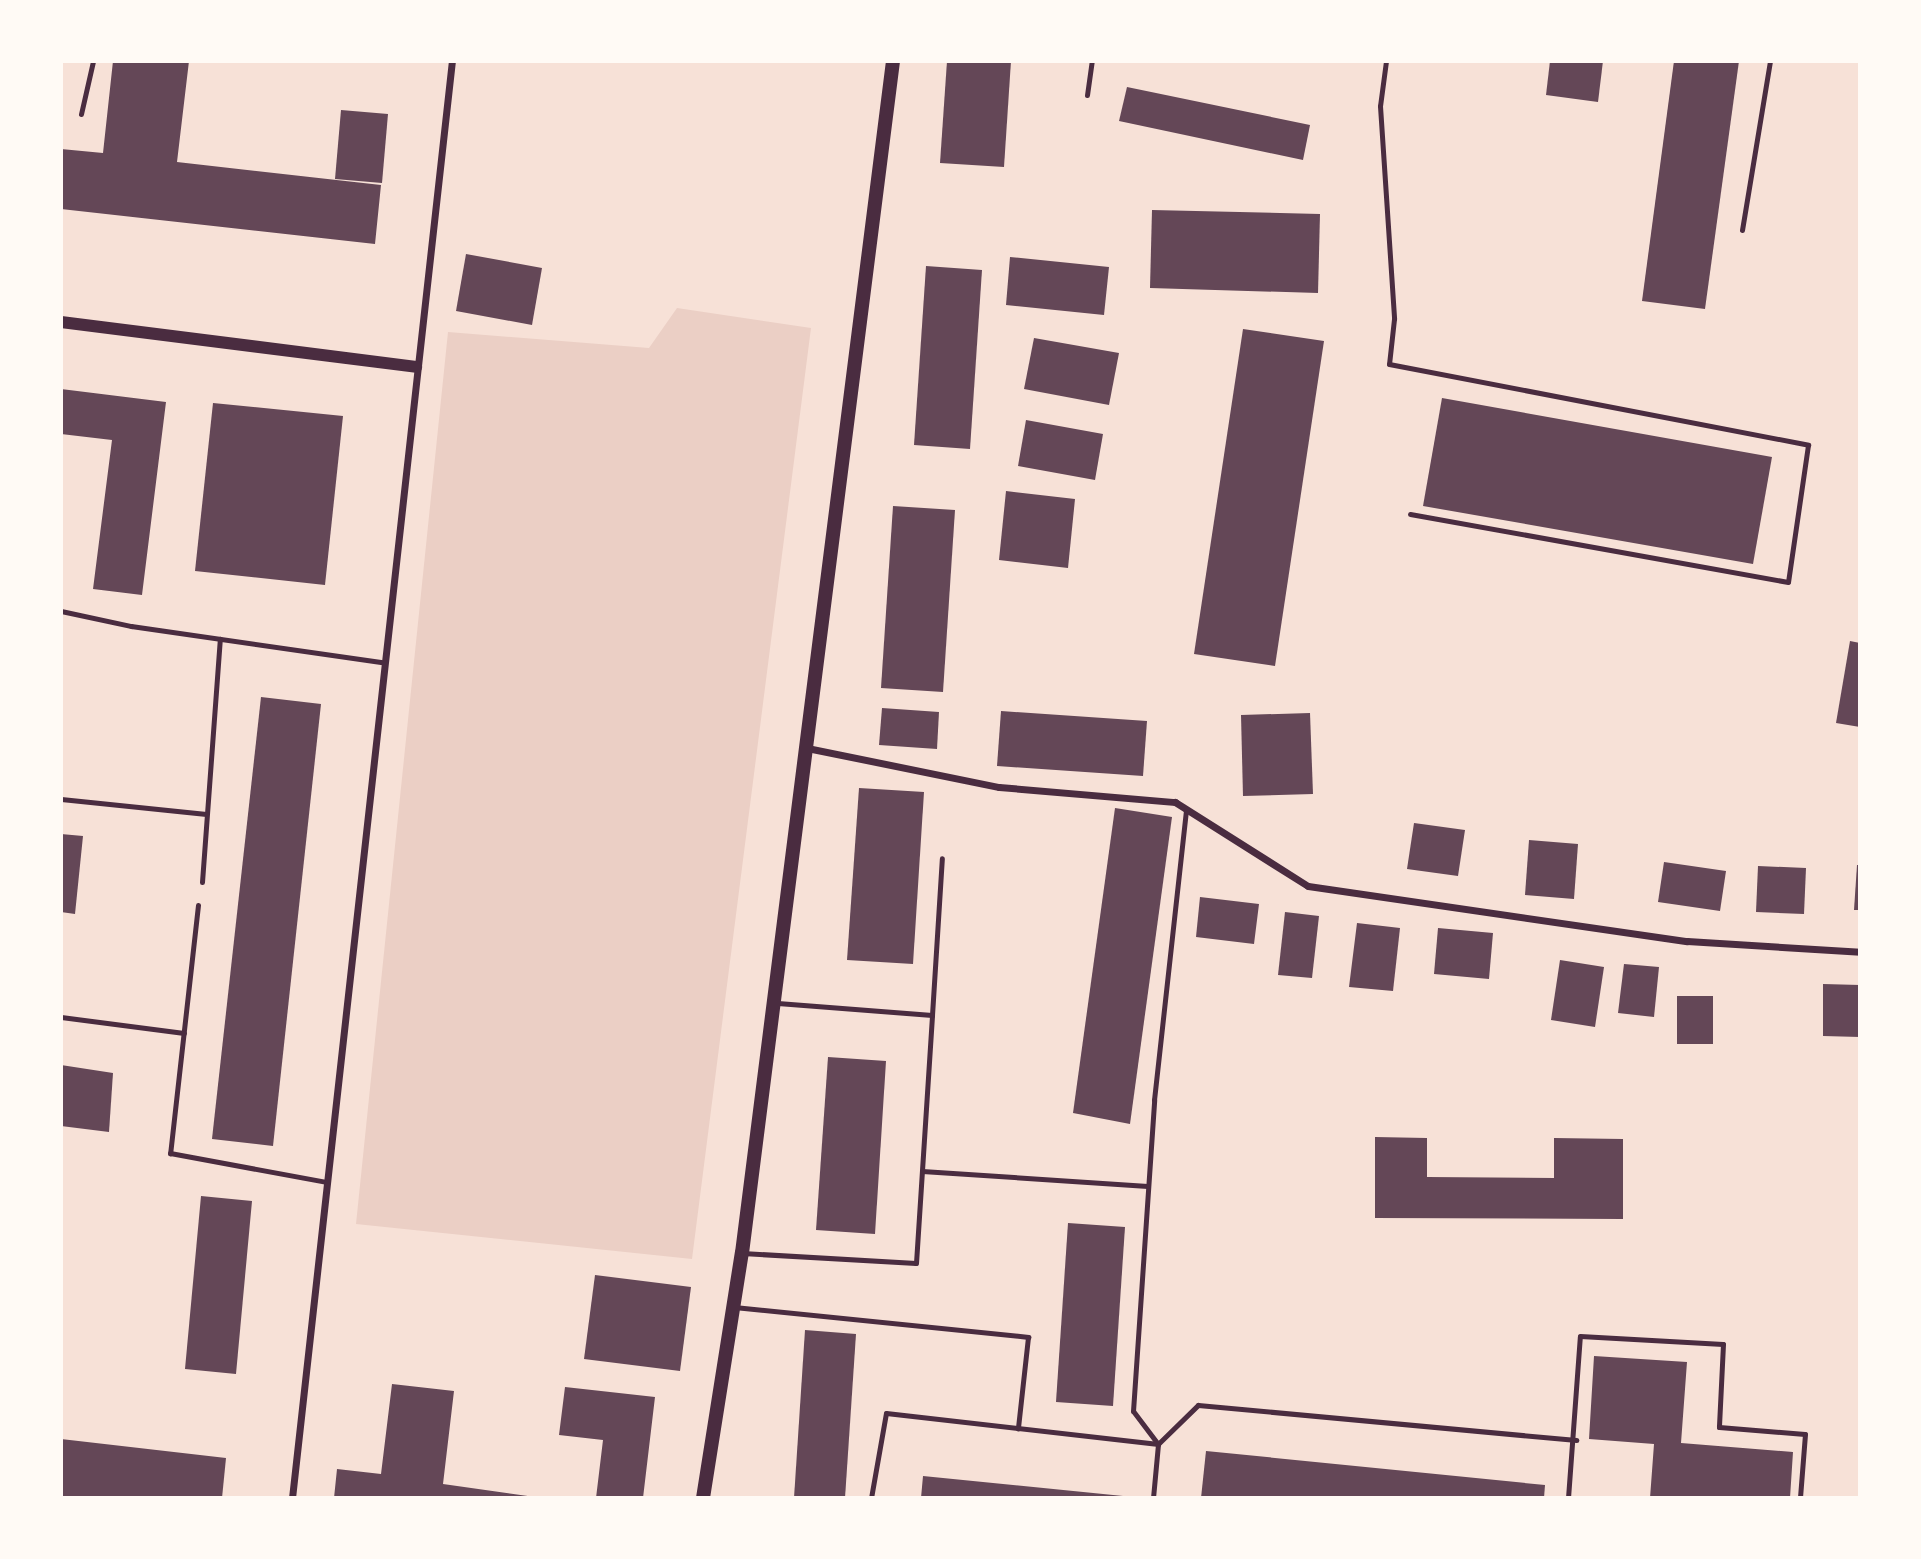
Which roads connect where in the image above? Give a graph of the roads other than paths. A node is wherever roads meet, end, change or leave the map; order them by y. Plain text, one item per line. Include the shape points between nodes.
1 (93, 61) edge
2 (452, 61) edge
3 (893, 61) edge
4 (1092, 61) edge
5 (1387, 61) edge
6 (1770, 61) edge
7 (1087, 95) dead end
8 (81, 114) dead end
9 (1742, 230) dead end
10 (61, 321) edge
11 (416, 367) junction
12 (1410, 514) dead end
13 (61, 611) edge
14 (220, 639) junction
15 (382, 662) junction
16 (806, 748) junction
17 (61, 799) edge
18 (1186, 809) junction
19 (206, 814) junction
20 (942, 858) dead end
21 (202, 882) dead end
22 (198, 905) dead end
23 (1860, 952) edge
24 (774, 1003) junction
25 (932, 1016) junction
26 (61, 1017) edge
27 (184, 1033) junction
28 (922, 1171) junction
29 (327, 1182) junction
30 (1148, 1186) junction
31 (742, 1253) junction
32 (733, 1307) junction
33 (1018, 1428) junction
34 (1576, 1440) junction
35 (1158, 1444) junction
36 (292, 1498) edge
37 (703, 1498) edge
38 (871, 1498) edge
39 (1153, 1498) edge
40 (1569, 1498) edge
41 (1800, 1498) edge

1 - 8 lane
2 - 11 street
3 - 16 main road
4 - 7 lane
5 - 12 lane via 1380,106 1394,319 1389,364 1808,445 1788,582
6 - 9 lane
10 - 11 street
11 - 15 street
13 - 14 lane
14 - 15 lane
14 - 19 lane
15 - 29 street
16 - 18 street via 999,788 1175,802
16 - 24 main road
17 - 19 lane
18 - 23 street via 1308,886 1687,941
18 - 30 lane
19 - 21 lane
20 - 25 lane
22 - 27 lane
24 - 25 lane
24 - 31 main road
25 - 28 lane
26 - 27 lane
27 - 29 lane via 170,1153
28 - 30 lane
28 - 31 lane via 916,1263
29 - 36 street
30 - 35 lane via 1133,1411
31 - 32 main road
32 - 33 lane via 1028,1337
32 - 37 main road
33 - 35 lane
33 - 38 lane via 886,1413
34 - 35 lane via 1198,1405
34 - 40 lane
34 - 41 lane via 1580,1336 1723,1344 1719,1427 1805,1434
35 - 39 lane

